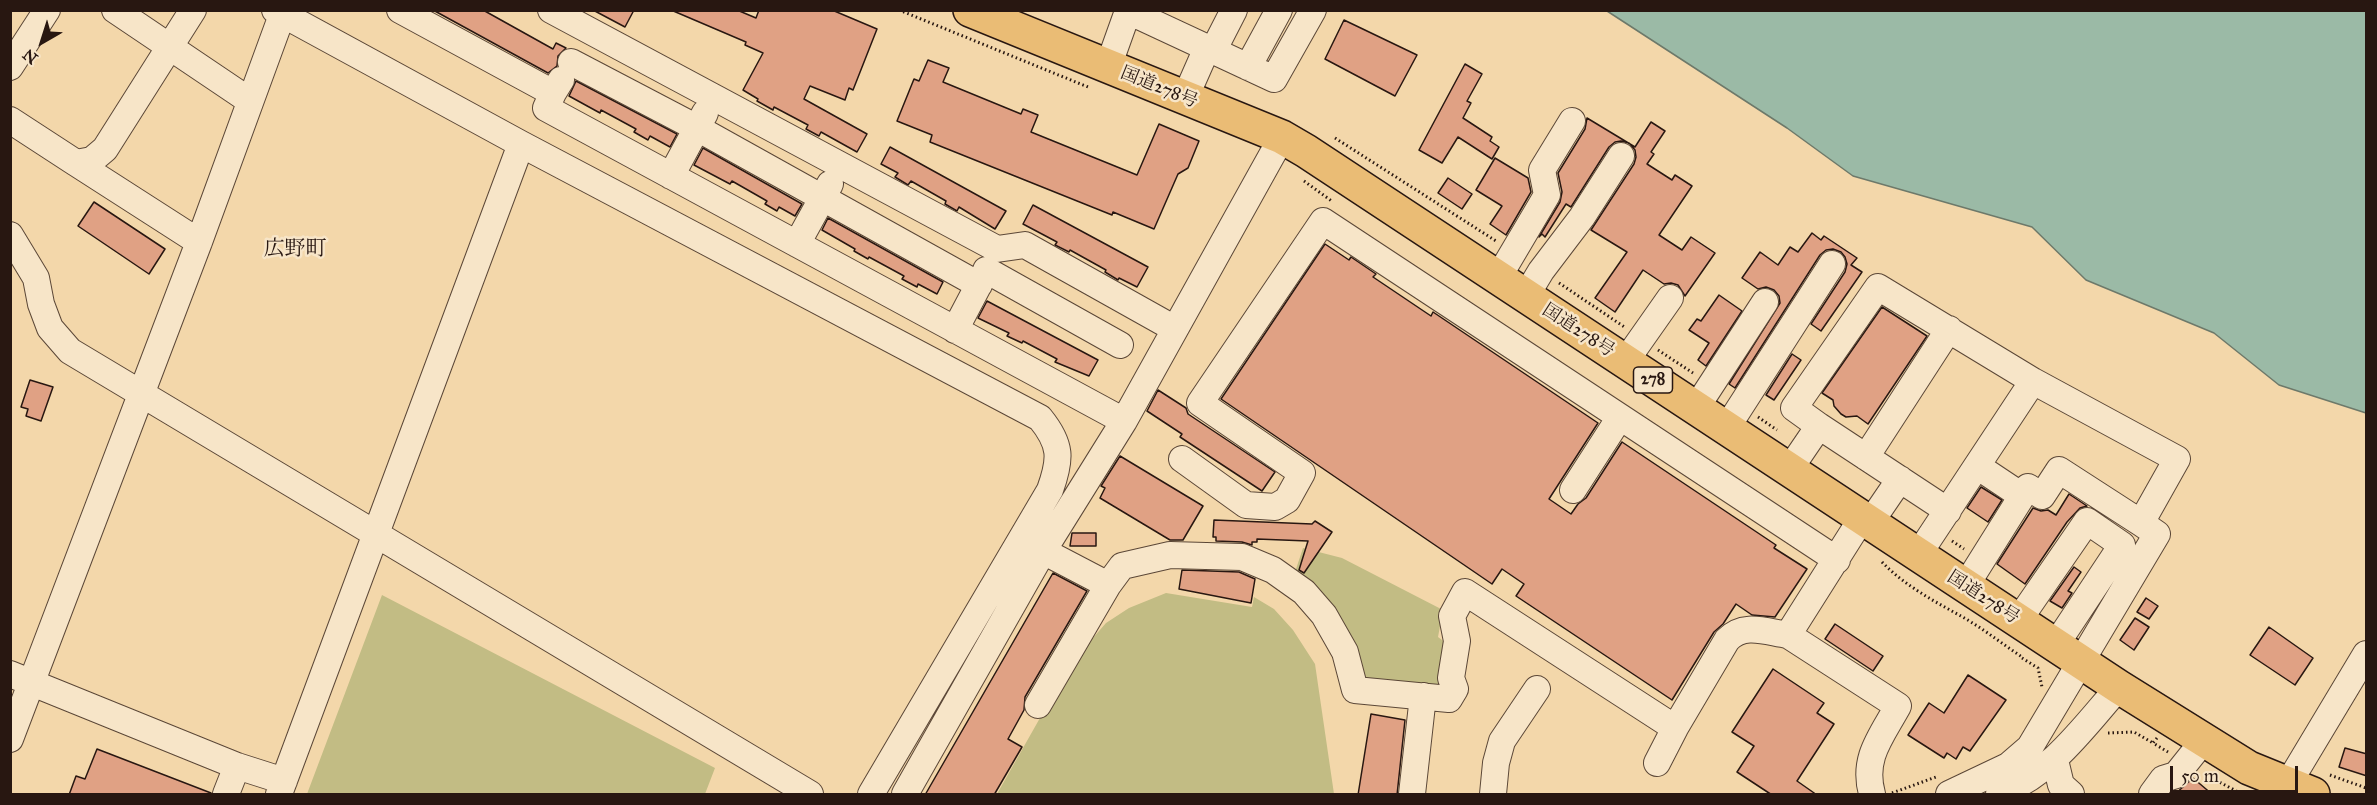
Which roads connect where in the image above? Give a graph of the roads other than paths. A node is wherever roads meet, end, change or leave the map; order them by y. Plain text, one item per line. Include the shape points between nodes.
1 (47, 10) edge
2 (115, 10) edge
3 (193, 10) edge
4 (400, 10) edge
5 (551, 10) edge
6 (1234, 10) edge
7 (1279, 10) edge
8 (1313, 10) edge
9 (978, 12) edge
10 (278, 13) edge
11 (588, 31) junction
12 (170, 47) junction
13 (1210, 50) junction
14 (571, 62) junction
15 (10, 67) edge
16 (1248, 67) junction
17 (1098, 77) junction
18 (554, 93) junction
19 (714, 98) junction
20 (1185, 98) junction
21 (250, 101) junction
22 (10, 120) edge
23 (1572, 121) dead end
24 (697, 128) junction
25 (1282, 138) junction
26 (521, 144) junction
27 (1621, 156) dead end
28 (76, 163) junction
29 (840, 165) junction
30 (671, 176) junction
31 (823, 197) junction
32 (10, 235) edge
33 (199, 242) junction
34 (797, 244) junction
35 (1832, 264) dead end
36 (1505, 265) junction
37 (987, 268) junction
38 (1533, 284) junction
39 (1670, 298) dead end
40 (1765, 302) dead end
41 (1175, 329) junction
42 (1949, 329) junction
43 (955, 330) junction
44 (1120, 345) dead end
45 (1634, 350) junction
46 (2033, 381) junction
47 (139, 395) junction
48 (1704, 397) junction
49 (1620, 417) junction
50 (1734, 417) junction
51 (1124, 421) junction
52 (1819, 426) junction
53 (1866, 457) junction
54 (1182, 459) dead end
55 (1797, 459) junction
56 (1977, 466) junction
57 (1900, 479) junction
58 (1573, 490) dead end
59 (2022, 496) junction
60 (1948, 511) junction
61 (1866, 521) junction
62 (2141, 523) junction
63 (378, 535) junction
64 (1926, 544) junction
65 (1043, 550) junction
66 (1837, 560) junction
67 (1974, 574) junction
68 (1108, 585) junction
69 (2018, 621) junction
70 (1788, 635) junction
71 (2055, 646) junction
72 (2367, 654) edge
73 (2082, 663) junction
74 (21, 679) edge
75 (2119, 687) junction
76 (1538, 689) dead end
77 (1423, 696) junction
78 (1038, 705) dead end
79 (1675, 728) junction
80 (10, 738) edge
81 (2205, 740) junction
82 (2055, 760) junction
83 (1657, 764) dead end
84 (237, 766) junction
85 (2300, 781) edge
86 (282, 788) edge
87 (2017, 792) edge
88 (226, 795) edge
89 (810, 795) edge
90 (871, 795) edge
91 (905, 795) edge
92 (1412, 795) edge
93 (1493, 795) edge
94 (1872, 795) edge
95 (1949, 795) edge
96 (2071, 795) edge
97 (2152, 795) edge

1 - 15 street
2 - 12 street
3 - 12 street
4 - 18 street
5 - 11 street
6 - 13 street
7 - 16 street
8 - 16 street via 1274,79
9 - 17 highway, 国道278号 / 278
10 - 21 street
10 - 26 street
11 - 14 street
11 - 19 street
12 - 21 street
12 - 28 street via 105,149 92,160
13 - 16 street
13 - 17 street via 1128,11
13 - 20 street
14 - 18 street
14 - 24 street
17 - 20 highway, 国道278号 / 278
18 - 30 street via 546,108
19 - 24 street
19 - 29 street
20 - 25 highway, 国道278号 / 278
21 - 33 street
22 - 28 street
23 - 36 street via 1542,170 1547,195
24 - 30 street
24 - 31 street
25 - 36 highway, 国道278号 / 278
25 - 41 street
26 - 63 street
26 - 90 street via 1040,418 1054,435 1058,466 1050,490
27 - 38 street
28 - 33 street
29 - 31 street
29 - 37 street
30 - 34 street
31 - 34 street
31 - 37 street
32 - 47 street via 36,278 50,328 70,351
33 - 47 street
34 - 43 street
35 - 50 street
36 - 38 highway, 国道278号 / 278
37 - 41 street via 1025,245
37 - 43 street
37 - 44 street
38 - 45 highway, 国道278号 / 278
39 - 45 street
40 - 48 street
41 - 51 street
42 - 46 street
42 - 52 street via 1878,287 1794,408
42 - 53 street
43 - 51 street
45 - 48 highway, 国道278号 / 278
46 - 56 street
46 - 62 street via 2177,459
47 - 63 street
47 - 74 street
48 - 50 highway, 国道278号 / 278
49 - 54 street via 1323,221 1200,403 1302,473 1287,500 1275,507 1246,505
49 - 58 street
49 - 66 street
50 - 55 highway, 国道278号 / 278
51 - 65 street
52 - 53 street
52 - 55 street
53 - 57 street
55 - 61 highway, 国道278号 / 278
56 - 59 street
56 - 60 street
57 - 60 street
57 - 61 street
59 - 62 street via 2028,487 2042,496 2059,470
59 - 67 street
60 - 64 street
61 - 64 highway, 国道278号 / 278
61 - 66 street
62 - 73 street via 2157,534
63 - 86 street
63 - 89 street
64 - 67 highway, 国道278号 / 278
65 - 68 street
65 - 91 street
66 - 70 street
67 - 69 highway, 国道278号 / 278
68 - 77 street via 1122,566 1170,555 1242,557 1273,570 1304,592 1317,607 1346,652 1355,690
68 - 78 street
69 - 71 highway, 国道278号 / 278
69 - 71 street via 2087,521 2122,544
70 - 79 street via 1745,628 1735,632
70 - 94 street via 1898,706 1870,755 1868,778
71 - 73 highway, 国道278号 / 278
72 - 85 street
73 - 75 highway, 国道278号 / 278
73 - 95 street via 2030,747 2008,766
74 - 80 street
74 - 84 street
75 - 81 highway, 国道278号 / 278
75 - 82 street
76 - 93 street via 1502,741
77 - 79 street via 1449,699 1455,689 1451,678 1457,641 1452,616 1465,592
77 - 92 street
79 - 83 street
81 - 85 highway, 国道278号 / 278 via 2249,768
81 - 97 street via 2176,775 2163,779
82 - 87 street
82 - 96 street via 2061,785
84 - 86 street
84 - 88 street

